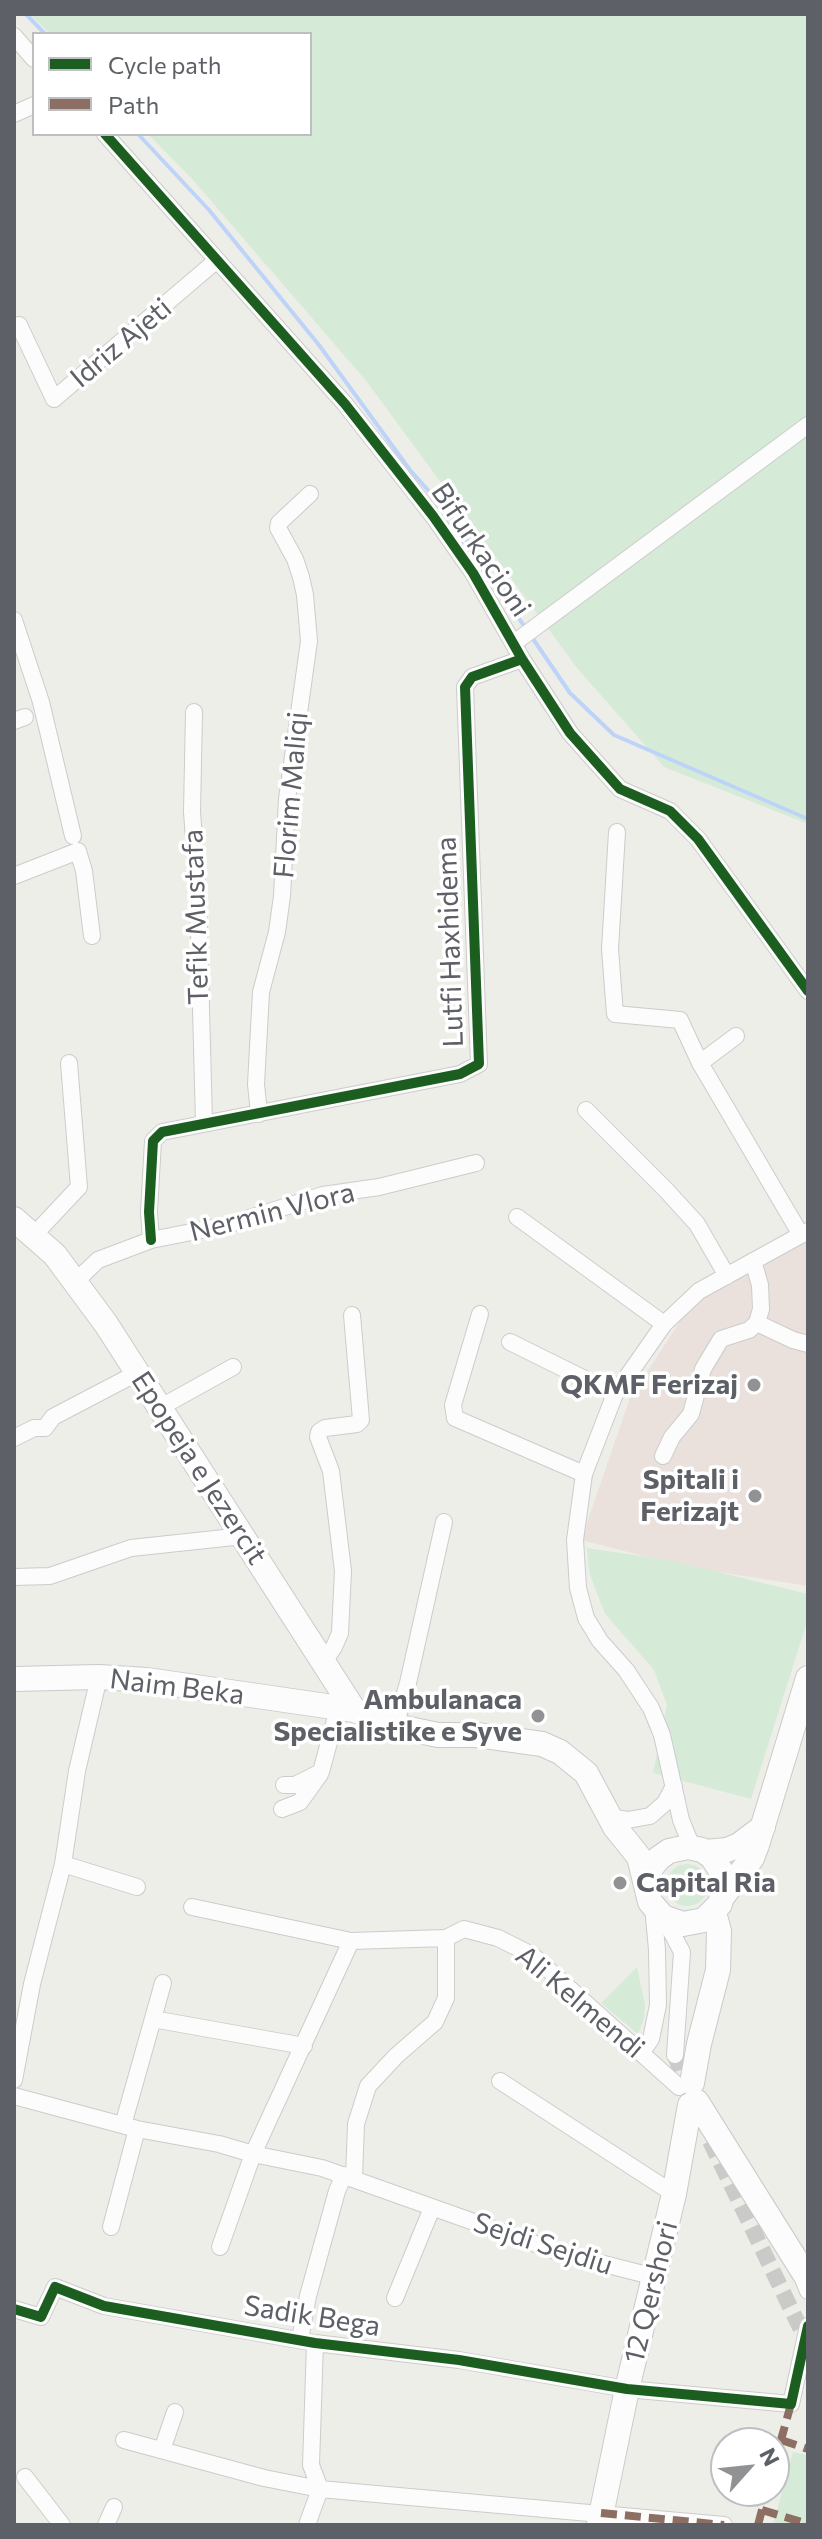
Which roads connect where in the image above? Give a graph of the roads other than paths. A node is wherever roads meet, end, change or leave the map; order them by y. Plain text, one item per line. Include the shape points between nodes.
1 (14, 36) edge
2 (32, 57) edge
3 (107, 136) edge
4 (217, 260) junction
5 (14, 327) edge
6 (808, 425) edge
7 (310, 494) dead end
8 (14, 620) edge
9 (517, 641) junction
10 (522, 659) junction
11 (194, 712) dead end
12 (617, 832) dead end
13 (73, 836) dead end
14 (14, 876) edge
15 (92, 936) dead end
16 (808, 991) edge
17 (736, 1036) dead end
18 (69, 1063) dead end
19 (700, 1063) junction
20 (586, 1110) dead end
21 (259, 1114) junction
22 (204, 1123) junction
23 (476, 1163) dead end
24 (517, 1217) dead end
25 (14, 1219) edge
26 (805, 1233) edge
27 (33, 1236) junction
28 (151, 1240) junction
29 (753, 1261) junction
30 (727, 1276) junction
31 (76, 1281) junction
32 (480, 1314) dead end
33 (352, 1315) dead end
34 (757, 1323) junction
35 (664, 1324) junction
36 (510, 1342) dead end
37 (808, 1344) edge
38 (233, 1367) dead end
39 (137, 1373) junction
40 (615, 1394) junction
41 (161, 1407) junction
42 (14, 1438) edge
43 (663, 1456) dead end
44 (584, 1474) junction
45 (444, 1522) dead end
46 (243, 1536) junction
47 (14, 1577) edge
48 (324, 1661) junction
49 (99, 1677) junction
50 (808, 1678) edge
51 (14, 1679) edge
52 (346, 1710) junction
53 (395, 1726) junction
54 (321, 1772) junction
55 (284, 1785) dead end
56 (674, 1786) junction
57 (677, 1804) junction
58 (282, 1809) dead end
59 (609, 1817) junction
60 (763, 1827) junction
61 (631, 1845) junction
62 (701, 1850) junction
63 (666, 1852) junction
64 (752, 1858) junction
65 (63, 1864) junction
66 (137, 1887) dead end
67 (654, 1903) junction
68 (192, 1907) dead end
69 (714, 1909) junction
70 (446, 1938) junction
71 (351, 1941) junction
72 (720, 1957) junction
73 (683, 1963) junction
74 (163, 1983) dead end
75 (153, 2019) junction
76 (304, 2046) junction
77 (642, 2052) junction
78 (675, 2055) tunnel mouth
79 (14, 2080) edge
80 (500, 2081) dead end
81 (690, 2094) junction
82 (14, 2096) edge
83 (130, 2127) junction
84 (253, 2154) junction
85 (349, 2176) junction
86 (674, 2194) junction
87 (432, 2208) junction
88 (111, 2227) dead end
89 (220, 2247) dead end
90 (655, 2277) junction
91 (807, 2277) edge
92 (395, 2298) dead end
93 (14, 2309) edge
94 (808, 2326) edge
95 (308, 2342) junction
96 (627, 2389) junction
97 (175, 2412) dead end
98 (124, 2440) dead end
99 (162, 2450) junction
100 (25, 2477) dead end
101 (320, 2489) junction
102 (114, 2507) dead end
103 (600, 2519) edge
104 (62, 2525) edge
105 (106, 2525) edge
106 (307, 2525) edge
107 (724, 2525) edge

1 - 2 street
3 - 4 street, Bifurkacioni
4 - 5 street, Idriz Ajeti via 54,399 19,325
4 - 9 street, Bifurkacioni via 345,404 433,516
6 - 9 street
7 - 21 street, Florim Maliqi via 278,528 301,577 309,641 287,799 280,908 261,992
8 - 13 street via 41,702
9 - 10 street, Bifurkacioni
10 - 16 street, Bifurkacioni via 570,733 620,789 670,811 698,839
10 - 21 street, Lutfi Haxhidema via 472,677 465,687 479,1064 460,1074
11 - 22 street, Tefik Mustafa via 192,812
12 - 19 street via 610,949 615,1014 680,1020
14 - 15 street via 78,851
17 - 19 street
18 - 27 street via 79,1187
19 - 26 street
20 - 30 street via 697,1224
21 - 22 street, Lutfi Haxhidema
22 - 28 street, Lutfi Haxhidema via 162,1132 153,1141
23 - 28 street, Nermin Vlora via 323,1195 227,1225
24 - 35 street
25 - 27 main road, Epopeja e Jezercit
26 - 29 street
27 - 31 main road, Epopeja e Jezercit
28 - 31 street, Nermin Vlora via 98,1260
29 - 30 street
29 - 34 street via 760,1285
30 - 35 street via 699,1291
31 - 39 main road, Epopeja e Jezercit
32 - 44 street via 453,1405 455,1418
33 - 48 street via 361,1420 325,1428 318,1437 331,1471 343,1571 340,1633
34 - 37 street
34 - 43 street via 721,1339 703,1369 691,1414
35 - 40 street
36 - 40 street
38 - 41 street
39 - 41 main road, Epopeja e Jezercit
39 - 42 street via 53,1417 45,1428
40 - 44 street
41 - 46 main road, Epopeja e Jezercit
44 - 56 street via 575,1540 586,1618 651,1708
45 - 53 street
46 - 47 street via 131,1548 50,1576
46 - 48 main road, Epopeja e Jezercit
48 - 52 main road, Epopeja e Jezercit
49 - 51 main road, Naim Beka
49 - 52 main road, Naim Beka
49 - 65 street
50 - 60 main road
52 - 53 main road, Naim Beka
52 - 54 street
53 - 59 main road, Naim Beka via 542,1744 586,1773
54 - 55 street
54 - 58 street via 300,1802
56 - 57 street
56 - 59 street via 650,1816
57 - 62 street via 686,1833
57 - 63 street via 675,1841
59 - 61 main road, Naim Beka
60 - 62 main road via 727,1850
60 - 64 main road
61 - 63 main road
61 - 67 main road, Naim Beka
62 - 63 main road
62 - 69 main road via 721,1871
63 - 67 main road via 651,1868
64 - 69 main road
64 - 72 main road
65 - 66 street
65 - 79 street
67 - 69 main road via 683,1924
67 - 73 street via 676,1938
67 - 77 street via 658,2005 651,2039
68 - 71 street, Ali Kelmendi
69 - 72 main road
69 - 73 street via 693,1936
70 - 71 street, Ali Kelmendi
70 - 77 street, Ali Kelmendi via 464,1929 532,1955
70 - 85 street via 446,1998 435,2022 368,2086
71 - 76 street
72 - 81 main road, 12 Qershori
73 - 78 street
74 - 75 street
75 - 76 street
75 - 83 street
76 - 84 street
77 - 81 street, Ali Kelmendi
80 - 86 street
81 - 86 main road, 12 Qershori
81 - 91 main road
82 - 83 street, Sejdi Sejdiu
83 - 84 street, Sejdi Sejdiu
83 - 88 street
84 - 85 street, Sejdi Sejdiu
84 - 89 street
85 - 87 street, Sejdi Sejdiu
85 - 95 street via 333,2204 308,2296
86 - 90 main road, 12 Qershori
87 - 90 street, Sejdi Sejdiu via 561,2253
87 - 92 street
90 - 96 main road, 12 Qershori
93 - 95 street, Sadik Bega via 41,2317 55,2287 104,2306
94 - 96 street, Sadik Bega via 791,2404
95 - 96 street, Sadik Bega via 459,2360
95 - 101 street via 311,2465
96 - 103 main road, 12 Qershori
97 - 99 street
98 - 99 street
99 - 101 street
100 - 104 street
101 - 103 street
101 - 106 street
102 - 105 street
103 - 107 street

